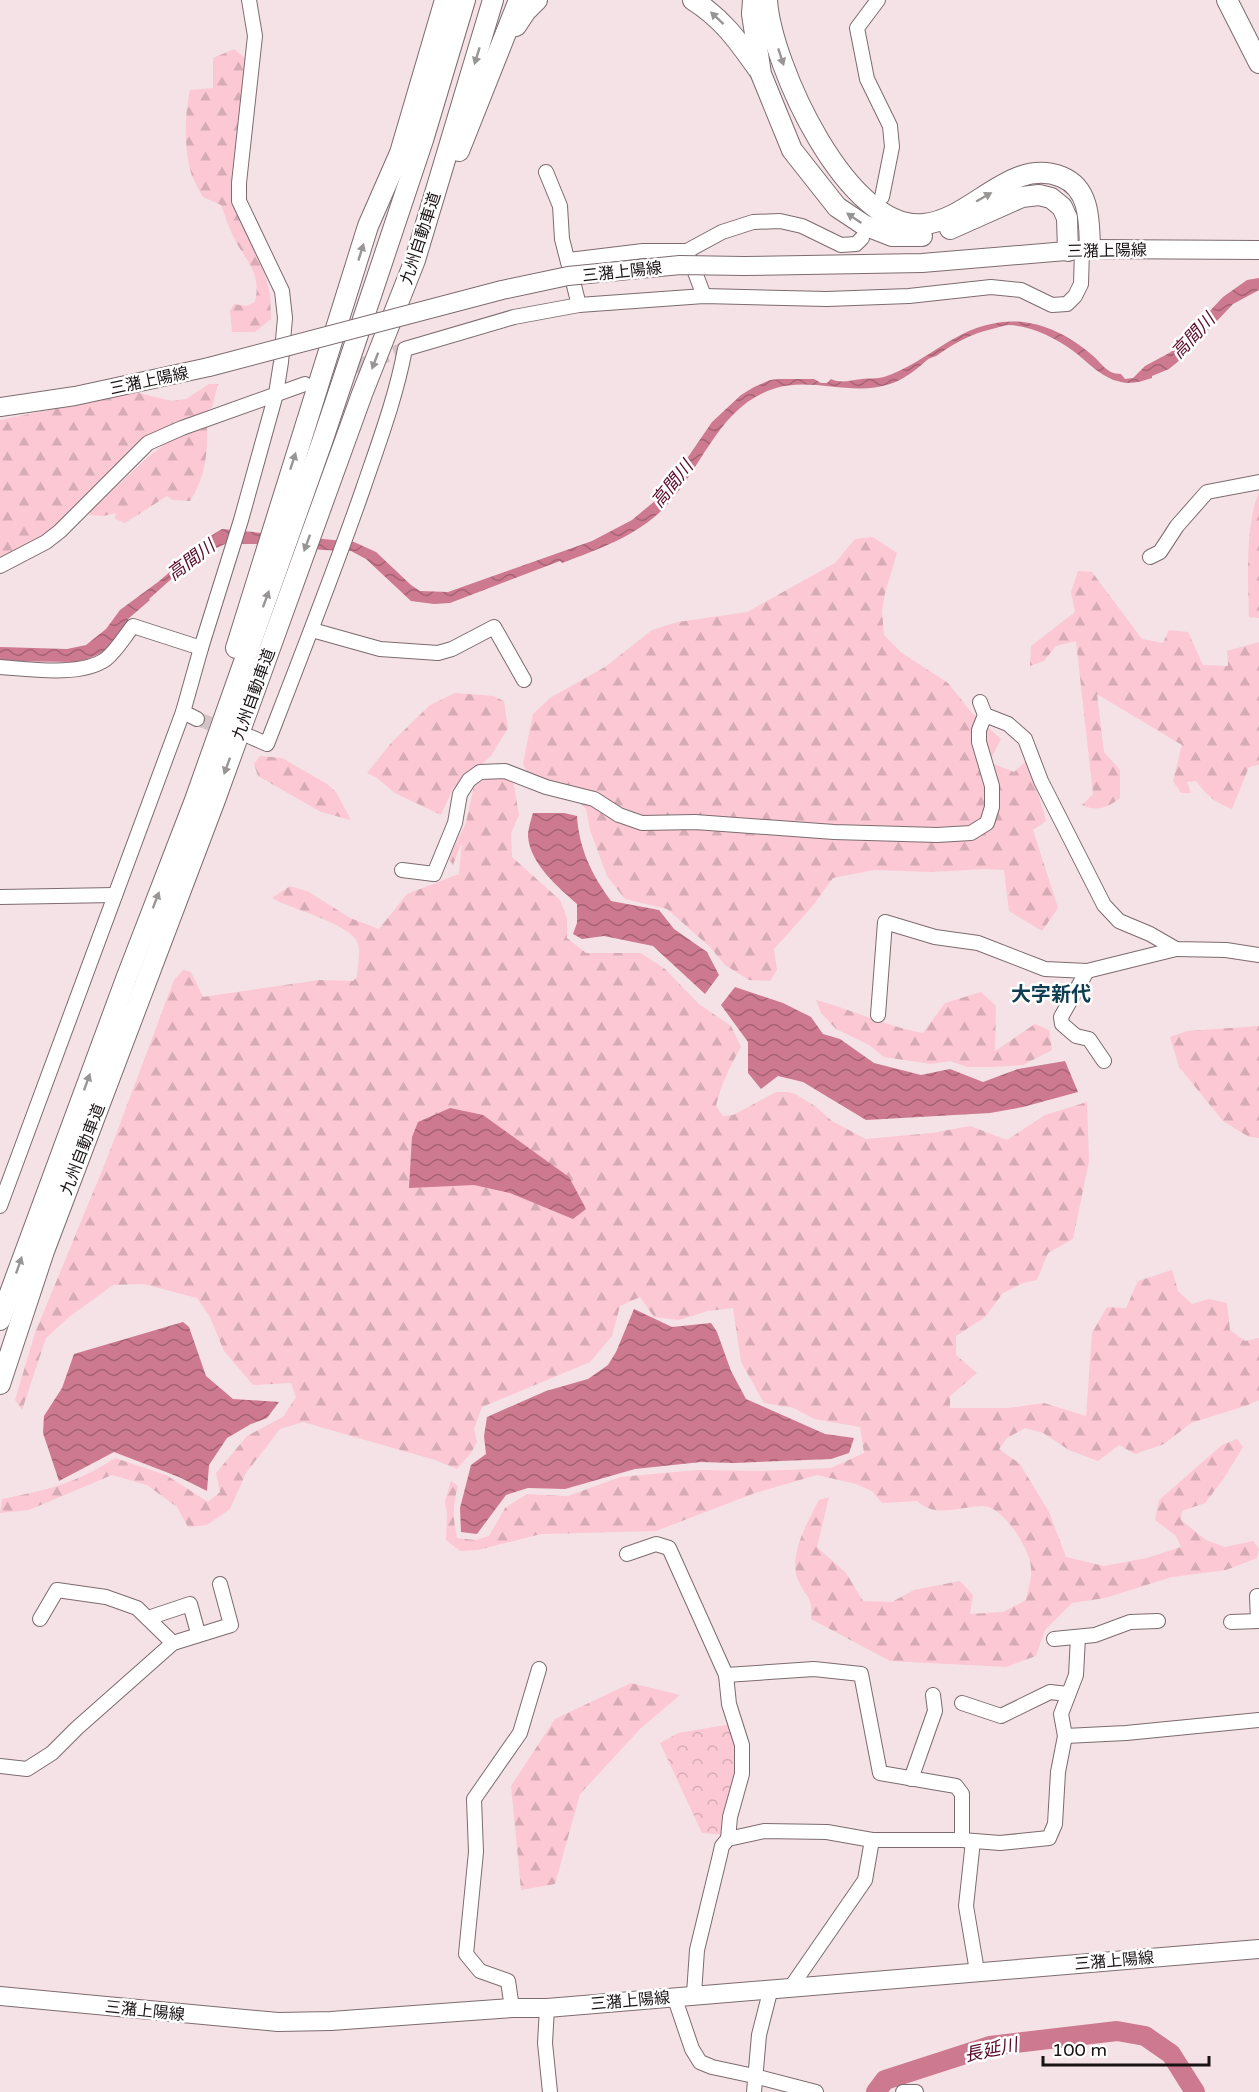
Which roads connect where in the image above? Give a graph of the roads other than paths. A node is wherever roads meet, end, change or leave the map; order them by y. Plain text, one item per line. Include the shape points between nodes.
1 (249, 0) edge
2 (432, 0) edge
3 (445, 0) edge
4 (465, 0) edge
5 (493, 0) edge
6 (519, 0) edge
7 (537, 0) edge
8 (693, 0) edge
9 (753, 0) edge
10 (767, 0) edge
11 (878, 0) edge
12 (1227, 0) edge
13 (423, 34) dead end
14 (500, 50) junction
15 (1259, 63) edge
16 (762, 74) junction
17 (546, 172) dead end
18 (882, 197) dead end
19 (862, 238) dead end
20 (1080, 250) junction
21 (1259, 250) edge
22 (687, 251) junction
23 (415, 260) junction
24 (568, 260) junction
25 (704, 296) junction
26 (579, 305) junction
27 (304, 384) tunnel mouth
28 (276, 394) junction
29 (0, 407) edge
30 (1259, 482) edge
31 (1150, 557) dead end
32 (0, 566) edge
33 (312, 630) junction
34 (201, 648) junction
35 (0, 667) edge
36 (524, 680) dead end
37 (183, 712) junction
38 (197, 719) tunnel mouth
39 (251, 737) dead end
40 (195, 800) junction
41 (402, 870) dead end
42 (115, 895) junction
43 (0, 897) edge
44 (1176, 949) junction
45 (1259, 955) edge
46 (1087, 971) junction
47 (878, 1015) dead end
48 (1104, 1061) dead end
49 (6, 1173) edge
50 (0, 1206) edge
51 (0, 1320) edge
52 (0, 1384) edge
53 (627, 1554) dead end
54 (220, 1584) dead end
55 (1257, 1596) dead end
56 (147, 1618) junction
57 (40, 1619) dead end
58 (1158, 1621) dead end
59 (1231, 1622) dead end
60 (1259, 1622) edge
61 (198, 1634) junction
62 (1078, 1637) junction
63 (1054, 1639) dead end
64 (173, 1642) junction
65 (538, 1669) dead end
66 (726, 1675) junction
67 (1068, 1694) junction
68 (933, 1695) dead end
69 (962, 1703) dead end
70 (1259, 1720) edge
71 (1065, 1736) junction
72 (0, 1766) edge
73 (911, 1779) junction
74 (728, 1839) junction
75 (872, 1840) junction
76 (968, 1841) junction
77 (1259, 1949) edge
78 (977, 1971) junction
79 (790, 1987) junction
80 (771, 1988) junction
81 (694, 1994) junction
82 (0, 1996) edge
83 (674, 1996) junction
84 (512, 2008) junction
85 (547, 2008) junction
86 (754, 2076) junction
87 (550, 2092) edge
88 (754, 2092) edge
89 (816, 2092) edge
90 (903, 2092) edge
91 (916, 2092) edge

1 - 28 street via 255,36 238,183 240,201 282,291 285,318
2 - 13 highway
40 -> 3 highway via 238,636 368,226 400,153
40 -> 4 highway, 九州自動車道 via 322,442 423,140
5 -> 23 highway, 九州自動車道
6 - 14 highway
7 - 14 highway
16 -> 8 highway via 730,30
9 - 16 highway
10 -> 20 highway via 788,79 815,136 856,192 904,224 926,224 950,216 1014,179 1032,173 1052,173 1066,179 1081,193 1088,208
11 - 18 street via 857,28 867,79 890,126 892,147
12 - 15 highway
14 - 23 highway
20 -> 16 highway via 1062,207 1039,195 1022,197 942,232 922,236 892,236 864,225 837,207 792,150
17 - 24 street via 560,206
19 - 22 street via 856,244 841,245 802,226 780,221 753,222
20 - 21 main road, 三潴上陽線
20 - 25 street via 1081,284 1076,296 1067,303 1052,305 1021,290 991,287 909,297 850,299
20 - 29 main road, 三潴上陽線, bridge via 922,263 680,265 568,276 209,367 75,396
22 - 24 street via 643,251
22 - 25 street
23 -> 52 highway, 九州自動車道 via 48,1240
24 - 26 street
25 - 26 street
26 - 33 street via 514,317 405,349 398,387
27 - 28 street
28 - 32 street via 148,443 60,531
28 - 34 street via 242,520
30 - 31 street via 1207,492 1160,552
33 - 36 street via 380,649 438,653 494,627
33 - 39 street via 267,744
34 - 35 street via 133,626 106,659 83,668 56,671
34 - 37 street
37 - 38 street
37 - 42 street
51 -> 40 highway, 九州自動車道
41 - 44 street via 434,874 455,823 460,794 480,772 506,771 546,787 594,799 619,815 642,823 695,822 937,836 971,833 987,822 992,807 992,786 979,742 982,709 1024,739 1104,905 1119,921
42 - 43 street
42 - 49 street
44 - 45 street
44 - 46 street
46 - 47 street via 1046,969 978,943 935,937 885,922
46 - 48 street via 1062,1024 1076,1036 1089,1039
49 - 50 street
53 - 66 street via 656,1544 669,1548
54 - 61 street via 231,1625
55 - 60 street
56 - 57 street via 137,1608 106,1597 57,1590
56 - 61 street via 190,1604
56 - 64 street
58 - 62 street via 1130,1622
59 - 60 street
61 - 64 street
62 - 63 street
62 - 67 street via 1076,1675
64 - 72 street via 52,1753 27,1769
65 - 84 street via 520,1733 474,1799 476,1852 466,1954 480,1971 508,1981
66 - 73 street via 814,1669 861,1674 880,1773
66 - 74 street via 729,1704 742,1745 742,1774
67 - 69 street via 1050,1692 1001,1716
67 - 71 street via 1060,1714
68 - 73 street via 935,1711
70 - 71 street
71 - 76 street via 1055,1824 1049,1838 1000,1843
73 - 76 street via 956,1786 962,1794
74 - 75 street via 788,1830
74 - 81 street via 720,1855 697,1950
75 - 76 street
75 - 79 street via 865,1880
76 - 78 street via 966,1906
77 - 78 main road, 三潴上陽線
78 - 79 main road, 三潴上陽線
79 - 80 main road, 三潴上陽線
80 - 81 main road, 三潴上陽線
80 - 86 street
81 - 83 main road, 三潴上陽線
82 - 84 main road, 三潴上陽線 via 278,2022
83 - 85 main road, 三潴上陽線
83 - 86 street via 700,2062
84 - 85 main road, 三潴上陽線
85 - 87 street via 545,2043
86 - 88 street
86 - 89 street
90 - 91 street

